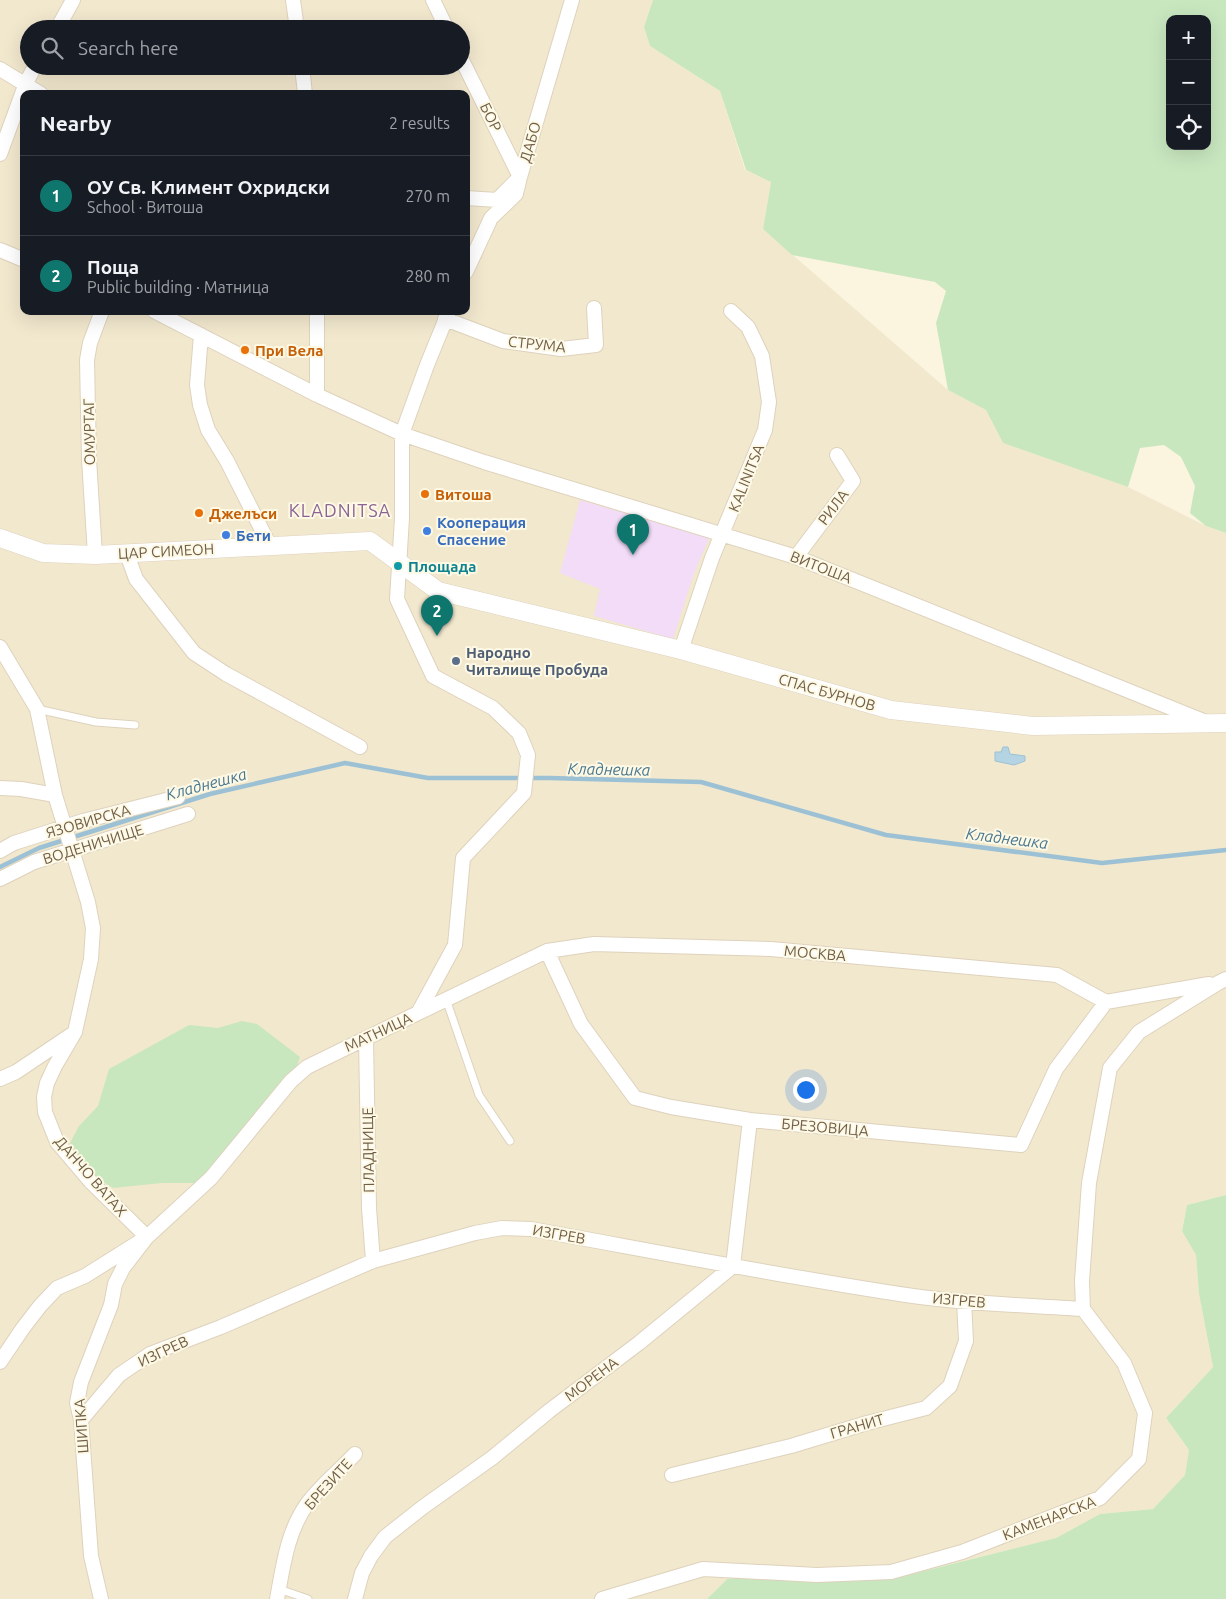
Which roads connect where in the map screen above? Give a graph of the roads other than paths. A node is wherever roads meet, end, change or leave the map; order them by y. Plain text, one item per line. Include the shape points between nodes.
1 (73, 0) edge
2 (293, 0) edge
3 (433, 0) edge
4 (572, 0) edge
5 (62, 20) edge
6 (296, 20) edge
7 (443, 20) edge
8 (0, 69) edge
9 (30, 75) edge
10 (303, 75) edge
11 (469, 75) edge
12 (26, 84) junction
13 (24, 90) edge
14 (35, 90) edge
15 (305, 90) edge
16 (20, 100) edge
17 (0, 154) edge
18 (520, 177) junction
19 (470, 198) edge
20 (0, 250) edge
21 (20, 258) edge
22 (470, 263) edge
23 (594, 308) dead end
24 (731, 311) dead end
25 (100, 315) edge
26 (162, 315) edge
27 (317, 315) edge
28 (447, 315) edge
29 (201, 335) junction
30 (317, 395) junction
31 (402, 434) junction
32 (838, 455) dead end
33 (723, 534) junction
34 (0, 538) edge
35 (270, 546) junction
36 (126, 554) junction
37 (95, 555) junction
38 (796, 557) junction
39 (399, 562) junction
40 (438, 591) joint
41 (0, 648) edge
42 (681, 650) junction
43 (38, 709) junction
44 (1217, 723) edge
45 (135, 725) dead end
46 (360, 747) dead end
47 (0, 788) edge
48 (55, 795) junction
49 (178, 797) dead end
50 (188, 814) dead end
51 (65, 828) junction
52 (71, 850) junction
53 (0, 851) edge
54 (0, 879) edge
55 (547, 951) junction
56 (1222, 981) edge
57 (446, 999) junction
58 (1106, 1002) junction
59 (418, 1013) junction
60 (75, 1032) junction
61 (366, 1038) junction
62 (0, 1079) edge
63 (750, 1120) junction
64 (510, 1141) dead end
65 (147, 1237) junction
66 (372, 1261) junction
67 (733, 1266) junction
68 (964, 1301) junction
69 (1083, 1309) junction
70 (0, 1362) edge
71 (81, 1420) junction
72 (355, 1454) dead end
73 (672, 1475) dead end
74 (278, 1594) edge
75 (101, 1599) edge
76 (308, 1599) edge
77 (355, 1599) edge
78 (602, 1599) edge

1 - 5 street
2 - 6 street
3 - 7 street
4 - 18 street, ДАБО
8 - 12 street
9 - 12 street
10 - 15 street
11 - 18 street, БОР
12 - 13 street
12 - 14 street
16 - 17 street
18 - 19 street via 498,200
18 - 22 street, ДАБО via 516,194 491,218
20 - 21 street
23 - 28 street, СТРУМА via 596,345 561,349 503,341
24 - 33 street, KALINITSA via 748,327 762,356 769,402 765,430
25 - 37 street, ОМУРТАГ via 87,360
26 - 29 street, ВИТОША
27 - 30 street
28 - 31 street
29 - 30 street, ВИТОША
29 - 35 street via 197,385 208,430 227,460
30 - 31 street, ВИТОША
31 - 33 street, ВИТОША
31 - 39 street, МАТНИЦА
32 - 38 street, РИЛА via 853,481
33 - 38 street, ВИТОША
33 - 42 street, KALINITSA via 701,587
34 - 37 street, ЦАР СИМЕОН via 43,553
35 - 36 street, ЦАР СИМЕОН
35 - 39 street, ЦАР СИМЕОН via 370,541
36 - 37 street, ЦАР СИМЕОН
36 - 46 street via 136,579 194,653 226,674
38 - 44 street, ВИТОША
39 - 40 street, ЦАР СИМЕОН
39 - 59 street, МАТНИЦА via 397,599 433,676 493,708 519,733 528,755 524,794 463,858 455,945
40 - 42 street, СПАС БУРНОВ
41 - 43 street
42 - 44 street, СПАС БУРНОВ via 891,710 1033,726
43 - 45 lane via 96,722
43 - 48 street, ДАНЧО ВАТАХ
47 - 48 street
48 - 51 street, ДАНЧО ВАТАХ
49 - 51 street, ЯЗОВИРСКА
50 - 52 street, ВОДЕНИЧИЩЕ
51 - 52 street, ДАНЧО ВАТАХ
51 - 53 street, ЯЗОВИРСКА via 14,843
52 - 54 street, ВОДЕНИЧИЩЕ via 34,862
52 - 60 street, ДАНЧО ВАТАХ via 93,928 91,959
55 - 57 street, МОСКВА
55 - 58 street, МОСКВА via 594,944 771,949 1057,975
55 - 63 street, БРЕЗОВИЦА via 581,1024 635,1098
56 - 58 street
56 - 69 street via 1139,1032 1110,1068 1089,1183
57 - 59 street, МОСКВА
57 - 64 lane via 479,1095
58 - 63 street, БРЕЗОВИЦА via 1056,1069 1021,1145
59 - 61 street, МАТНИЦА
60 - 62 street via 16,1072
60 - 65 street, ДАНЧО ВАТАХ via 47,1083 45,1112 57,1142
61 - 65 street, МАТНИЦА via 307,1067 291,1081 211,1178
61 - 66 street, ПЛАДНИЩЕ
63 - 67 street
65 - 70 street, МАТНИЦА via 85,1276 57,1288 22,1328
65 - 71 street, ШИПКА via 115,1284 111,1305 81,1382 77,1403
66 - 67 street, ИЗГРЕВ via 476,1233 502,1228 531,1228
66 - 71 street, ИЗГРЕВ via 238,1320 150,1354 119,1375
67 - 68 street, ИЗГРЕВ via 914,1296
67 - 77 street, МОРЕНА via 492,1458 384,1537 362,1573
68 - 69 street, ИЗГРЕВ
68 - 73 street, ГРАНИТ via 966,1341 950,1386 926,1408
69 - 78 street, КАМЕНАРСКА via 1124,1363 1145,1413 1140,1459 1100,1498 962,1552 890,1572 817,1575 703,1570
71 - 75 street, ШИПКА via 91,1556
72 - 74 street, БРЕЗИТЕ via 318,1491 295,1525 287,1546
74 - 76 lane

